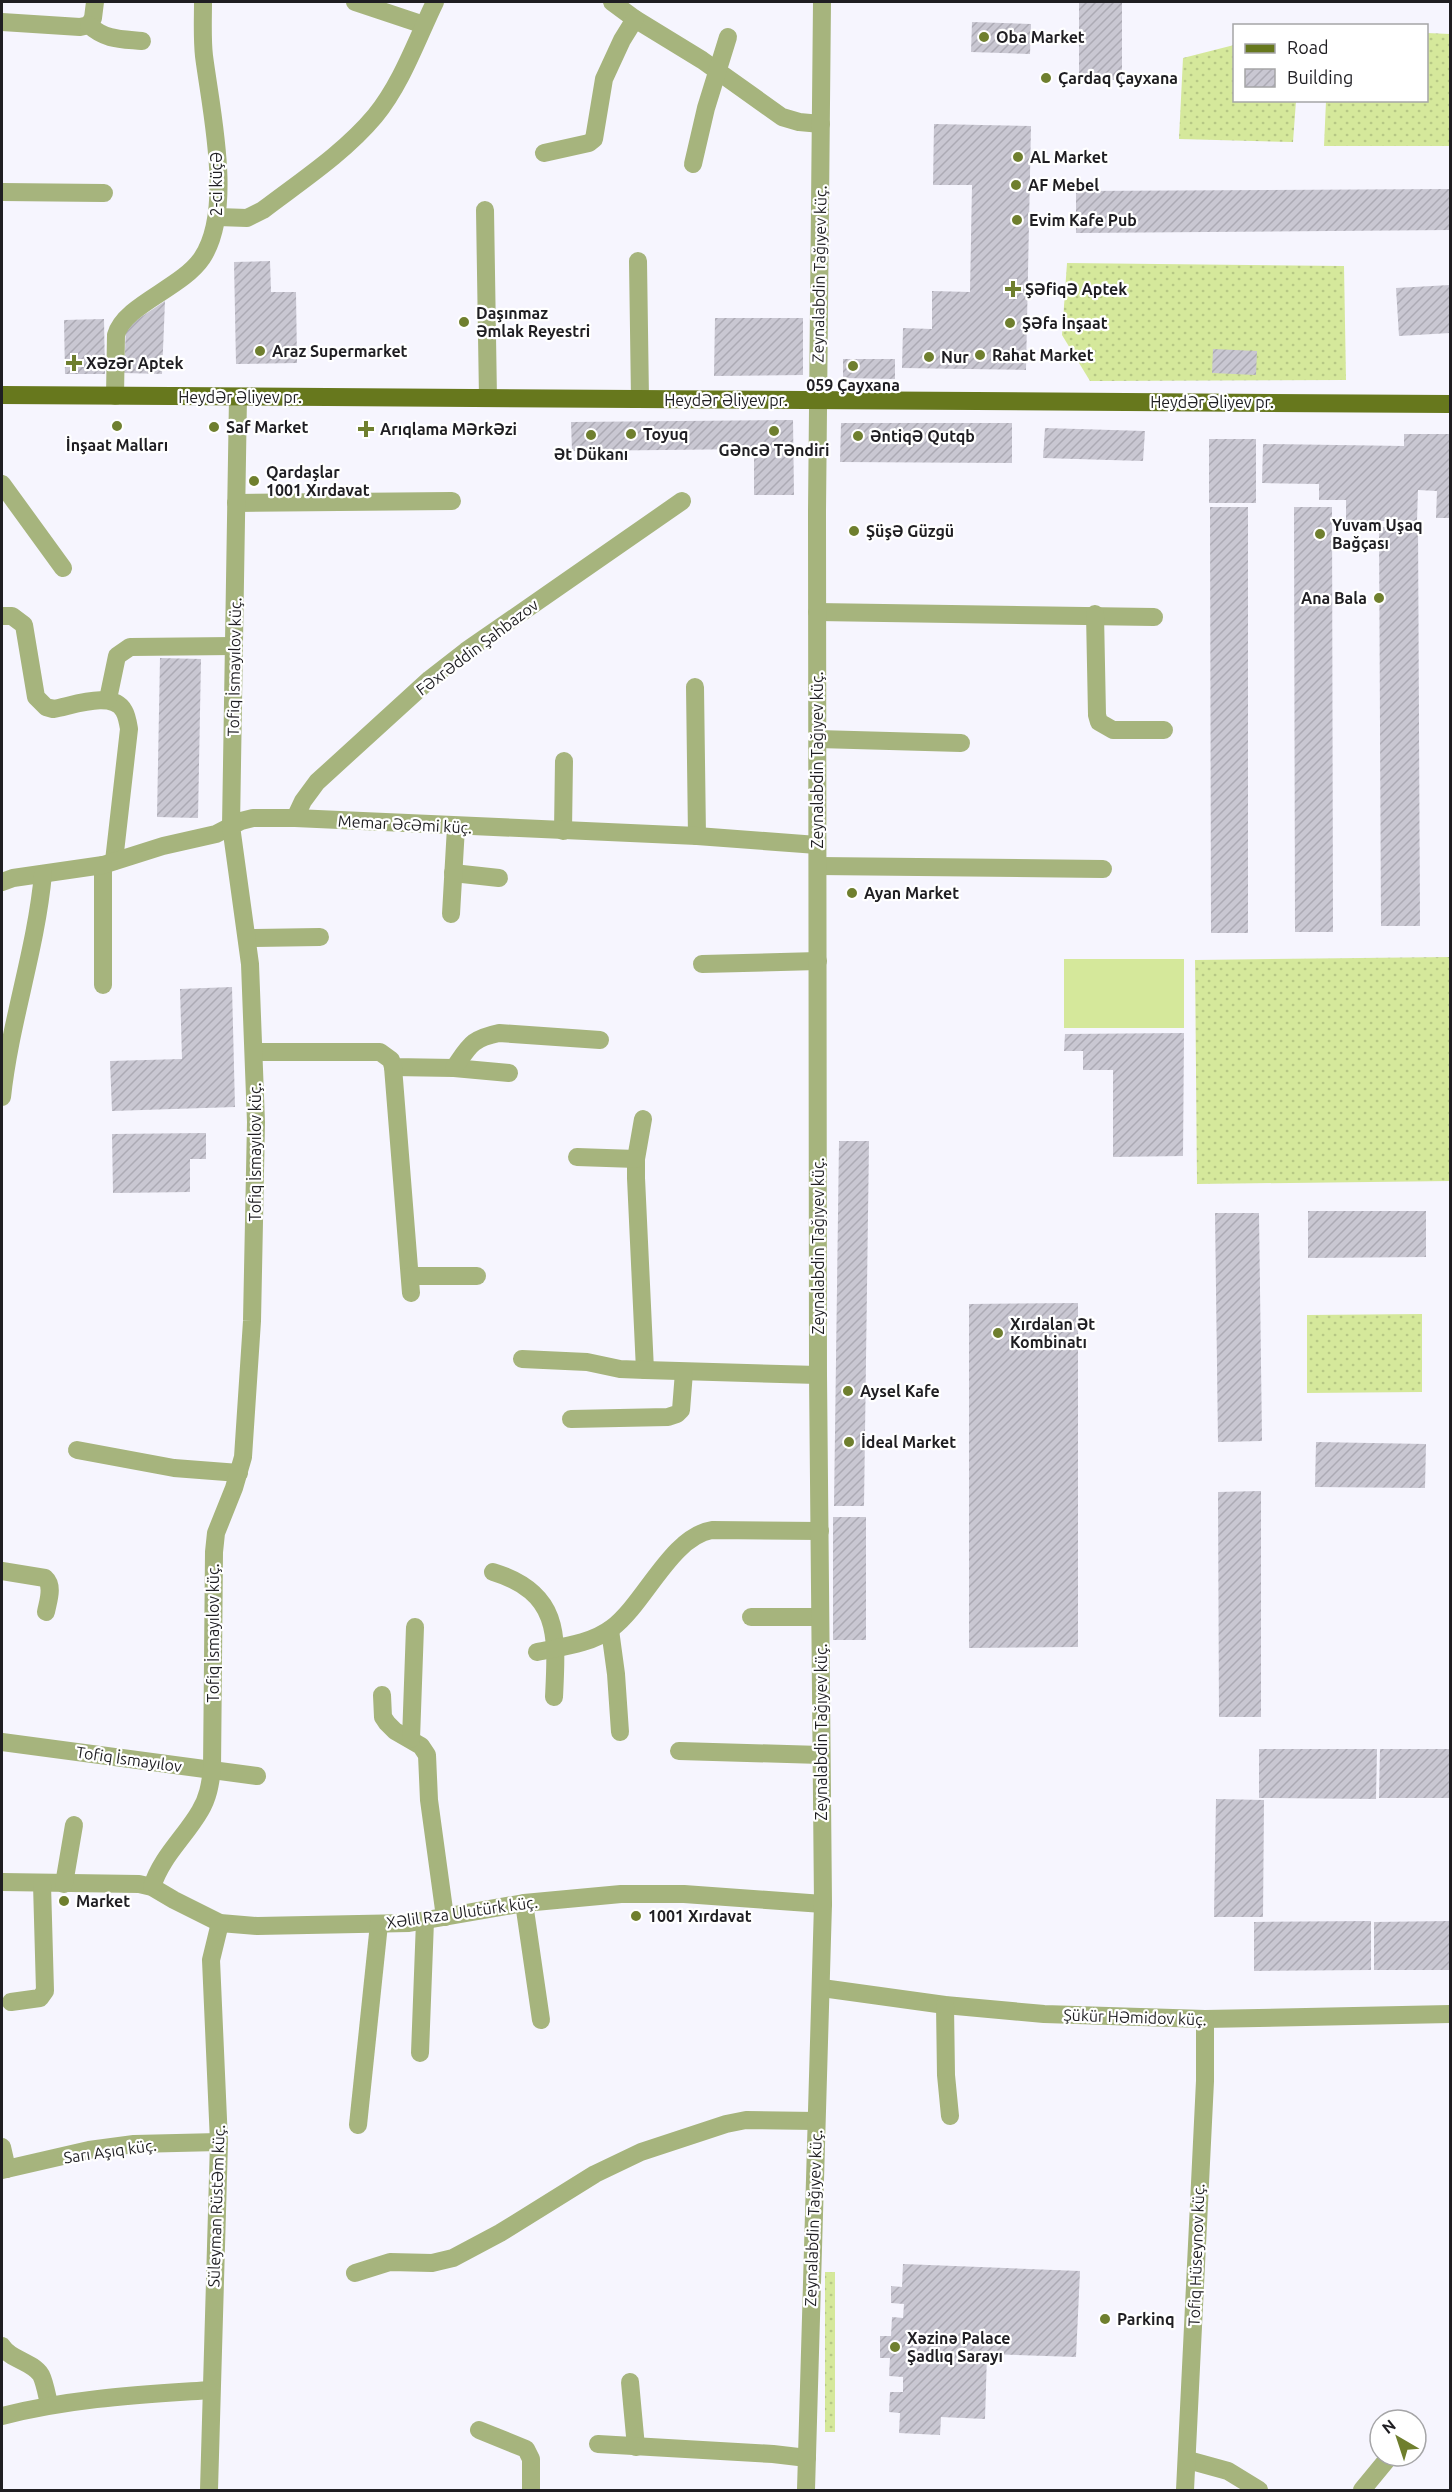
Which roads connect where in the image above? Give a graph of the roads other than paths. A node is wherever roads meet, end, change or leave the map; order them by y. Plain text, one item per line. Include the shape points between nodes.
1 (95, 2) edge
2 (202, 2) edge
3 (355, 2) edge
4 (435, 2) edge
5 (822, 2) edge
6 (625, 8) edge
7 (2, 22) edge
8 (89, 25) junction
9 (424, 25) junction
10 (728, 37) dead end
11 (142, 41) dead end
12 (717, 71) junction
13 (821, 124) junction
14 (544, 153) dead end
15 (693, 164) dead end
16 (2, 192) edge
17 (104, 193) dead end
18 (485, 210) dead end
19 (218, 217) junction
20 (638, 261) dead end
21 (2, 396) edge
22 (115, 396) junction
23 (238, 397) junction
24 (488, 398) junction
25 (640, 399) junction
26 (817, 400) junction
27 (1450, 404) edge
28 (2, 484) edge
29 (452, 501) dead end
30 (682, 501) dead end
31 (236, 503) junction
32 (63, 568) dead end
33 (817, 612) junction
34 (1095, 614) junction
35 (2, 616) edge
36 (1154, 617) dead end
37 (234, 646) junction
38 (695, 687) dead end
39 (108, 699) junction
40 (1164, 730) dead end
41 (818, 739) junction
42 (961, 743) dead end
43 (564, 761) dead end
44 (295, 818) junction
45 (231, 826) junction
46 (456, 826) junction
47 (563, 831) junction
48 (697, 836) junction
49 (817, 845) junction
50 (108, 863) junction
51 (818, 866) junction
52 (1103, 869) dead end
53 (453, 873) junction
54 (43, 874) junction
55 (499, 878) dead end
56 (2, 882) edge
57 (450, 914) dead end
58 (320, 937) dead end
59 (248, 938) junction
60 (818, 961) junction
61 (702, 964) dead end
62 (104, 985) dead end
63 (600, 1040) dead end
64 (255, 1052) junction
65 (393, 1067) junction
66 (454, 1068) junction
67 (509, 1073) dead end
68 (2, 1093) edge
69 (2, 1097) edge
70 (643, 1119) dead end
71 (577, 1156) dead end
72 (636, 1159) junction
73 (477, 1276) dead end
74 (522, 1359) dead end
75 (645, 1370) junction
76 (684, 1371) junction
77 (818, 1375) junction
78 (571, 1419) dead end
79 (76, 1450) dead end
80 (239, 1473) junction
81 (820, 1531) junction
82 (2, 1571) edge
83 (493, 1572) dead end
84 (46, 1612) dead end
85 (751, 1617) dead end
86 (820, 1617) junction
87 (415, 1627) dead end
88 (610, 1630) junction
89 (556, 1648) junction
90 (537, 1652) dead end
91 (382, 1695) dead end
92 (554, 1697) dead end
93 (620, 1732) dead end
94 (411, 1738) junction
95 (2, 1742) edge
96 (679, 1751) dead end
97 (822, 1755) junction
98 (212, 1770) junction
99 (257, 1776) dead end
100 (74, 1825) dead end
101 (2, 1882) edge
102 (42, 1884) junction
103 (64, 1884) junction
104 (152, 1887) junction
105 (524, 1902) junction
106 (823, 1904) junction
107 (445, 1917) junction
108 (425, 1921) junction
109 (220, 1923) junction
110 (380, 1924) junction
111 (822, 1988) junction
112 (12, 2002) dead end
113 (945, 2005) junction
114 (1450, 2014) edge
115 (1205, 2019) junction
116 (541, 2020) dead end
117 (420, 2053) dead end
118 (950, 2116) dead end
119 (816, 2121) junction
120 (358, 2125) dead end
121 (219, 2142) junction
122 (2, 2147) edge
123 (4, 2170) edge
124 (354, 2273) dead end
125 (2, 2346) edge
126 (630, 2382) dead end
127 (211, 2390) junction
128 (49, 2404) junction
129 (2, 2416) edge
130 (479, 2430) dead end
131 (598, 2444) dead end
132 (636, 2447) junction
133 (807, 2458) junction
134 (1188, 2460) junction
135 (1380, 2468) edge
136 (209, 2490) edge
137 (531, 2490) edge
138 (806, 2490) edge
139 (1185, 2490) edge
140 (1259, 2490) edge
141 (1362, 2490) edge

1 - 8 street
2 - 19 street, 2-ci küçə via 204,55 215,129
3 - 9 street
4 - 9 street
5 - 13 street, Zeynalabdin Tağıyev küç.
6 - 12 street
6 - 14 street via 622,40 604,79 594,139
7 - 8 street
8 - 11 street via 110,38
9 - 19 street via 393,90 352,140 262,210 247,218
10 - 12 street
12 - 13 street via 782,117
12 - 15 street
13 - 26 street, Zeynalabdin Tağıyev küç.
16 - 17 street
18 - 24 street
19 - 22 street, 2-ci küçə via 203,257 191,272 118,327
20 - 25 street
21 - 22 main road, Heydər Əliyev pr.
22 - 23 main road, Heydər Əliyev pr.
23 - 24 main road, Heydər Əliyev pr.
23 - 31 street, Tofiq İsmayılov küç.
24 - 25 main road, Heydər Əliyev pr.
25 - 26 main road, Heydər Əliyev pr.
26 - 27 main road, Heydər Əliyev pr.
26 - 33 street, Zeynalabdin Tağıyev küç.
28 - 32 street
29 - 31 street
30 - 44 street, Fəxrəddin Şahbazov via 429,679 317,782
31 - 37 street, Tofiq İsmayılov küç.
33 - 34 street
33 - 41 street, Zeynalabdin Tağıyev küç.
34 - 36 street
34 - 40 street via 1099,722 1113,730
35 - 39 street via 12,616 24,625 36,697 46,707
37 - 39 street via 130,647 117,656
37 - 45 street, Tofiq İsmayılov küç.
38 - 48 street
39 - 50 street via 122,708 129,729
41 - 42 street
41 - 49 street, Zeynalabdin Tağıyev küç.
43 - 47 street
44 - 45 street, Memar Əcəmi küç. via 253,818
44 - 46 street, Memar Əcəmi küç.
45 - 50 street, Memar Əcəmi küç. via 197,840
45 - 59 street, Tofiq İsmayılov küç.
46 - 47 street, Memar Əcəmi küç.
46 - 53 street
47 - 48 street, Memar Əcəmi küç.
48 - 49 street, Memar Əcəmi küç.
49 - 51 street, Zeynalabdin Tağıyev küç.
50 - 54 street, Memar Əcəmi küç.
50 - 62 street
51 - 52 street
51 - 60 street, Zeynalabdin Tağıyev küç.
53 - 55 street
53 - 57 street
54 - 56 street, Memar Əcəmi küç.
54 - 68 street via 40,911
58 - 59 street
59 - 64 street, Tofiq İsmayılov küç.
60 - 61 street
60 - 77 street, Zeynalabdin Tağıyev küç.
63 - 66 street via 499,1034 483,1037 471,1043
64 - 65 street via 380,1052 391,1060
64 - 80 street, Tofiq İsmayılov küç. via 252,1322
65 - 66 street
65 - 73 street via 411,1285
66 - 67 street
68 - 69 street
70 - 72 street
71 - 72 street
72 - 75 street
74 - 75 street
75 - 76 street
76 - 77 street
76 - 78 street via 681,1410 677,1414
77 - 81 street, Zeynalabdin Tağıyev küç.
79 - 80 street via 174,1468
80 - 98 street, Tofiq İsmayılov küç. via 220,1520 214,1552
81 - 86 street, Zeynalabdin Tağıyev küç.
81 - 88 street via 699,1532 685,1542
82 - 84 street via 49,1581
83 - 89 street via 513,1578 539,1597 548,1613
85 - 86 street
86 - 97 street, Zeynalabdin Tağıyev küç.
87 - 94 street
88 - 89 street
88 - 93 street
89 - 90 street
89 - 92 street
91 - 94 street via 387,1724
94 - 107 street via 427,1755
95 - 98 street, Tofiq İsmayılov
96 - 97 street
97 - 106 street, Zeynalabdin Tağıyev küç.
98 - 99 street, Tofiq İsmayılov
98 - 104 street, Tofiq İsmayılov küç. via 202,1809 164,1860
100 - 103 street
101 - 102 street, Xəlil Rza Ulutürk küç.
102 - 103 street, Xəlil Rza Ulutürk küç.
102 - 112 street via 45,1991 40,1998
103 - 104 street, Xəlil Rza Ulutürk küç.
104 - 109 street, Xəlil Rza Ulutürk küç.
105 - 106 street, Xəlil Rza Ulutürk küç. via 621,1894 684,1894
105 - 107 street, Xəlil Rza Ulutürk küç.
105 - 116 street
106 - 111 street, Zeynalabdin Tağıyev küç.
107 - 108 street, Xəlil Rza Ulutürk küç.
108 - 110 street, Xəlil Rza Ulutürk küç.
108 - 117 street
109 - 110 street, Xəlil Rza Ulutürk küç.
109 - 121 street, Süleyman Rüstəm küç. via 211,1960
110 - 120 street
111 - 113 street, Şükür Həmidov küç.
111 - 119 street, Zeynalabdin Tağıyev küç.
113 - 115 street, Şükür Həmidov küç. via 1044,2014
113 - 118 street
114 - 115 street, Şükür Həmidov küç.
115 - 134 street, Tofiq Hüseynov küç.
119 - 124 street via 746,2120 640,2152 595,2174 453,2258 432,2263 390,2262
119 - 133 street, Zeynalabdin Tağıyev küç.
121 - 123 street, Sarı Aşıq küç. via 134,2144
121 - 127 street, Süleyman Rüstəm küç.
122 - 123 street
125 - 128 street via 41,2375
126 - 132 street
127 - 128 street
127 - 136 street, Süleyman Rüstəm küç.
128 - 129 street
130 - 137 street via 526,2450 531,2458
131 - 132 street
132 - 133 street
133 - 138 street, Zeynalabdin Tağıyev küç.
134 - 139 street, Tofiq Hüseynov küç.
134 - 140 street via 1228,2471
135 - 141 street

